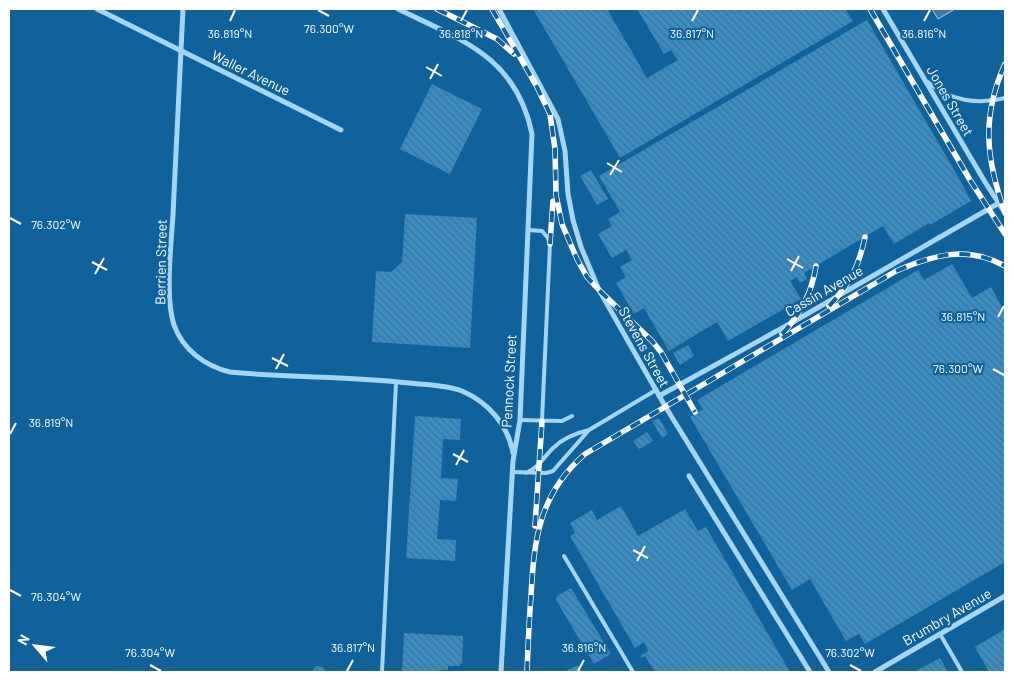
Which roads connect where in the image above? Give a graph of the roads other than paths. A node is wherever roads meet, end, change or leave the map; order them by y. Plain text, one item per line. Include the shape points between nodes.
1 (97, 9) edge
2 (183, 9) edge
3 (398, 9) edge
4 (498, 9) edge
5 (883, 9) edge
6 (181, 50) junction
7 (922, 76) junction
8 (1005, 98) edge
9 (341, 130) dead end
10 (999, 203) junction
11 (1005, 213) edge
12 (528, 230) junction
13 (396, 382) junction
14 (657, 393) junction
15 (572, 416) dead end
16 (520, 420) junction
17 (542, 420) junction
18 (589, 430) junction
19 (513, 461) junction
20 (513, 472) junction
21 (526, 473) junction
22 (689, 476) dead end
23 (564, 556) dead end
24 (1005, 596) edge
25 (940, 634) junction
26 (382, 672) edge
27 (501, 672) edge
28 (633, 672) edge
29 (810, 672) edge
30 (829, 672) edge
31 (875, 672) edge
32 (962, 672) edge

1 - 6 street, Waller Avenue
2 - 6 street, Berrien Street
3 - 12 street, Pennock Street via 479,49 518,92 532,134
4 - 14 street, Stevens Street via 558,119 573,220 589,269
5 - 7 street, Jones Street
6 - 9 street, Waller Avenue
6 - 13 street, Berrien Street via 170,304 182,340 203,361 230,372
7 - 8 lane via 933,86 957,98 977,102
7 - 10 street, Jones Street
10 - 11 street, Jones Street
10 - 14 street, Cassin Avenue via 801,317
12 - 16 street, Pennock Street
12 - 17 lane via 542,232 550,244
13 - 19 street, Berrien Street via 450,388 475,398 491,410 502,426 510,443
13 - 26 lane
14 - 18 lane
14 - 30 street, Stevens Street
15 - 17 lane via 562,422
16 - 17 lane
16 - 19 street, Pennock Street
18 - 21 lane via 576,433 558,444
18 - 21 lane via 553,471
19 - 20 street, Pennock Street
20 - 21 lane
20 - 27 street, Pennock Street
22 - 29 street
23 - 28 lane
24 - 25 street, Brumbry Avenue
25 - 31 street, Brumbry Avenue
25 - 32 lane

